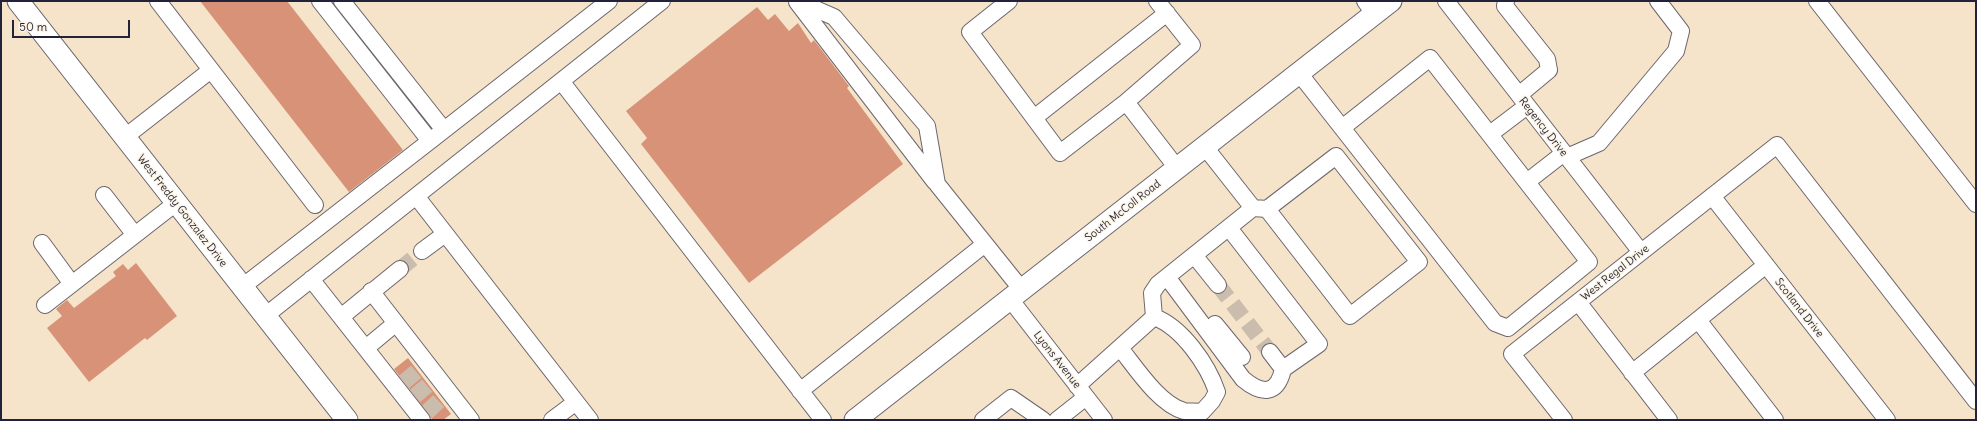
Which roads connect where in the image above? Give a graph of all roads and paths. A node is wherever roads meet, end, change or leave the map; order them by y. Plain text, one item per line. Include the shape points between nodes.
1 (18, 1) edge
2 (158, 1) edge
3 (320, 1) edge
4 (342, 1) edge
5 (609, 1) edge
6 (662, 1) edge
7 (796, 1) edge
8 (1009, 1) edge
9 (1391, 1) edge
10 (1446, 1) edge
11 (1506, 1) edge
12 (1658, 1) edge
13 (1817, 1) edge
14 (1162, 7) edge
15 (1370, 7) edge
16 (211, 70) junction
17 (1299, 73) junction
18 (561, 81) junction
19 (1523, 100) junction
20 (1126, 102) junction
21 (1034, 118) junction
22 (1342, 128) junction
23 (444, 130) junction
24 (1490, 134) junction
25 (125, 137) junction
26 (430, 141) junction
27 (1205, 147) junction
28 (1565, 155) junction
29 (1177, 168) junction
30 (1528, 181) junction
31 (937, 184) junction
32 (104, 195) dead end
33 (416, 196) junction
34 (1712, 196) junction
35 (176, 203) junction
36 (1976, 204) edge
37 (315, 205) dead end
38 (1260, 209) junction
39 (1229, 228) junction
40 (445, 234) junction
41 (135, 235) junction
42 (42, 243) dead end
43 (985, 244) junction
44 (422, 251) tunnel mouth
45 (1641, 252) junction
46 (1194, 255) junction
47 (1766, 265) junction
48 (400, 269) tunnel mouth
49 (1167, 276) junction
50 (311, 279) junction
51 (72, 284) junction
52 (1218, 285) tunnel mouth
53 (242, 287) junction
54 (371, 291) junction
55 (1016, 295) junction
56 (1182, 297) junction
57 (1578, 302) junction
58 (45, 305) dead end
59 (265, 316) junction
60 (341, 317) junction
61 (1154, 317) junction
62 (1698, 320) junction
63 (396, 323) junction
64 (366, 348) junction
65 (1120, 348) junction
66 (1270, 352) tunnel mouth
67 (1283, 369) junction
68 (1632, 373) junction
69 (1254, 388) junction
70 (800, 390) junction
71 (1082, 391) junction
72 (1976, 401) edge
73 (576, 402) junction
74 (423, 416) edge
75 (347, 420) edge
76 (471, 420) edge
77 (552, 420) edge
78 (590, 420) edge
79 (822, 420) edge
80 (855, 420) edge
81 (983, 420) edge
82 (1043, 420) edge
83 (1057, 420) edge
84 (1104, 420) edge
85 (1564, 420) edge
86 (1669, 420) edge
87 (1775, 420) edge
88 (1887, 420) edge

1 - 25 main road, West Freddy Gonzalez Drive
2 - 16 street
3 - 26 street
4 - 23 street
5 - 23 street
6 - 18 street
7 - 31 street, Lyons Avenue
7 - 31 street via 834,17 927,126
8 - 21 street via 970,32
9 - 15 main road, South McColl Road
10 - 19 street, Regency Drive
11 - 19 street via 1505,6 1547,59 1549,70
12 - 28 street via 1681,31 1676,51 1599,143
13 - 36 street
14 - 20 street via 1192,45
14 - 21 street
15 - 17 main road, South McColl Road
16 - 25 street
16 - 37 street
17 - 22 street
17 - 27 main road, South McColl Road
18 - 33 street
18 - 70 street
19 - 24 street
19 - 28 street, Regency Drive
20 - 21 street via 1060,153
20 - 29 street
22 - 24 street via 1430,58
22 - 30 street via 1495,323 1508,328 1589,262
23 - 26 street
24 - 30 street
25 - 35 main road, West Freddy Gonzalez Drive
26 - 53 street
27 - 29 main road, South McColl Road
27 - 38 street
28 - 30 street
28 - 45 street, Regency Drive
29 - 55 main road, South McColl Road
31 - 43 street, Lyons Avenue
32 - 41 street
33 - 40 street
33 - 50 street
34 - 45 street, West Regal Drive
34 - 47 street, Scotland Drive
34 - 72 street, West Regal Drive via 1777,144
35 - 41 street
35 - 53 main road, West Freddy Gonzalez Drive
38 - 38 street via 1336,156 1419,262 1350,316
38 - 39 street
39 - 46 street
39 - 67 street via 1319,344
40 - 44 street
40 - 73 street
41 - 51 street
42 - 51 street
43 - 55 street, Lyons Avenue
43 - 70 street
45 - 57 street, West Regal Drive
46 - 49 street
46 - 52 street
47 - 62 street
47 - 88 street, Scotland Drive
48 - 54 street
49 - 56 street
49 - 61 street via 1152,293
50 - 59 street
50 - 60 street
51 - 58 street
53 - 59 main road, West Freddy Gonzalez Drive
54 - 60 street
54 - 63 street
55 - 71 street, Lyons Avenue
55 - 80 main road, South McColl Road
56 - 69 street via 1243,379
56 - 69 street via 1198,303 1245,361
57 - 68 street, West Regal Drive
57 - 85 street via 1512,354
59 - 75 main road, West Freddy Gonzalez Drive
60 - 64 street
61 - 65 street
61 - 65 street via 1177,330 1213,380 1217,392 1202,412 1184,411 1159,395
62 - 68 street
62 - 87 street
63 - 64 street
63 - 76 street via 422,367 445,397
64 - 74 street via 400,385
65 - 71 street
66 - 67 street
67 - 69 street via 1281,379 1272,388 1263,391
68 - 86 street, West Regal Drive
70 - 79 street
71 - 83 street
71 - 84 street, Lyons Avenue
73 - 77 street
73 - 78 street
81 - 82 street via 1011,398

